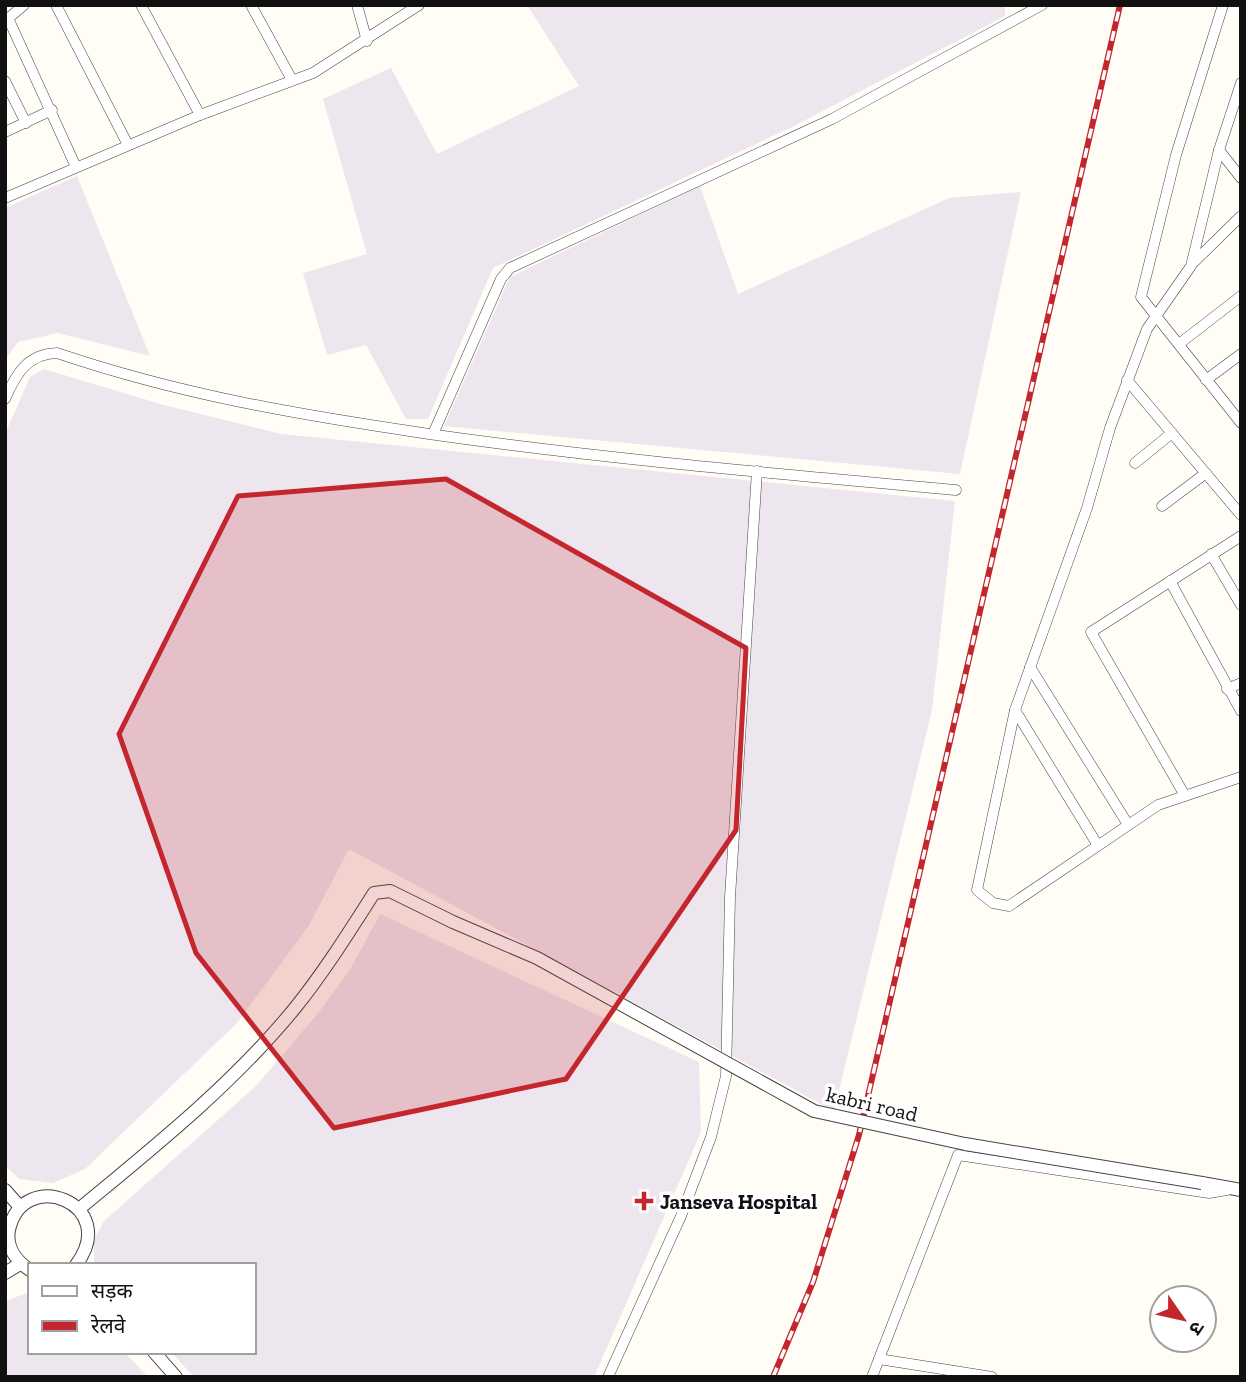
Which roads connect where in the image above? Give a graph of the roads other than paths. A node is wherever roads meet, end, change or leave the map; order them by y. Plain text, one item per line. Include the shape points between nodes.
1 (24, 5) edge
2 (55, 5) edge
3 (141, 5) edge
4 (250, 5) edge
5 (357, 5) edge
6 (419, 5) edge
7 (1042, 5) edge
8 (1223, 5) edge
9 (7, 20) edge
10 (367, 41) junction
11 (292, 80) junction
12 (5, 81) edge
13 (1241, 83) edge
14 (52, 110) junction
15 (200, 115) junction
16 (26, 123) junction
17 (5, 132) edge
18 (128, 145) junction
19 (1219, 150) junction
20 (76, 167) junction
21 (1241, 178) edge
22 (5, 198) edge
23 (1241, 216) edge
24 (1191, 266) junction
25 (1241, 296) edge
26 (1155, 313) junction
27 (1179, 344) junction
28 (1241, 354) edge
29 (1127, 380) junction
30 (1206, 380) junction
31 (5, 400) edge
32 (1241, 401) edge
33 (1230, 410) junction
34 (1241, 423) edge
35 (1172, 433) junction
36 (433, 434) junction
37 (1135, 463) dead end
38 (757, 471) junction
39 (1206, 473) junction
40 (956, 490) dead end
41 (1162, 506) dead end
42 (1241, 515) edge
43 (1241, 536) edge
44 (1210, 554) junction
45 (1170, 581) junction
46 (1241, 605) edge
47 (1030, 667) junction
48 (1241, 683) edge
49 (1227, 689) junction
50 (1015, 710) junction
51 (1241, 711) edge
52 (1241, 777) edge
53 (1184, 794) junction
54 (1127, 823) junction
55 (1097, 844) junction
56 (1237, 1189) edge
57 (5, 1190) edge
58 (20, 1207) junction
59 (79, 1209) junction
60 (77, 1263) edge
61 (25, 1267) edge
62 (5, 1273) edge
63 (156, 1354) edge
64 (879, 1359) junction
65 (176, 1377) edge
66 (608, 1377) edge
67 (872, 1377) edge
68 (992, 1377) edge

1 - 9 street
2 - 18 street
3 - 15 street
4 - 11 street
5 - 10 street
6 - 10 street
7 - 36 street via 832,119 510,268 501,279
8 - 26 street via 1176,155 1141,292
9 - 14 street
10 - 11 street
11 - 15 street
12 - 16 street
13 - 19 street
14 - 16 street
14 - 20 street
15 - 18 street
16 - 17 street
18 - 20 street
19 - 21 street
19 - 24 street
20 - 22 street
23 - 24 street
24 - 26 street
25 - 27 street
26 - 27 street
26 - 29 street
27 - 30 street
28 - 30 street
29 - 35 street
29 - 47 street
30 - 33 street
31 - 36 street via 24,365 57,354 241,404
32 - 33 street
33 - 34 street
35 - 37 street
35 - 39 street
36 - 38 street
38 - 40 street
38 - 66 street via 730,883 726,1076 711,1137 681,1216
39 - 41 street
39 - 42 street
43 - 44 street
44 - 45 street
44 - 46 street
45 - 49 street
45 - 53 street via 1095,628 1091,635
47 - 50 street
47 - 54 street
48 - 49 street
49 - 51 street
50 - 55 street
50 - 55 street via 976,881 978,893 997,905 1009,906
52 - 53 street
53 - 54 street
54 - 55 street
56 - 59 street, kabri road, bridge via 965,1143 814,1111 537,958 390,891 374,893 296,1007 257,1051
56 - 64 street via 1209,1193 958,1155
57 - 58 street
58 - 59 street via 49,1195
58 - 61 street via 8,1236 11,1251
59 - 60 street via 89,1236
61 - 62 street
63 - 65 street
64 - 67 street
64 - 68 street

